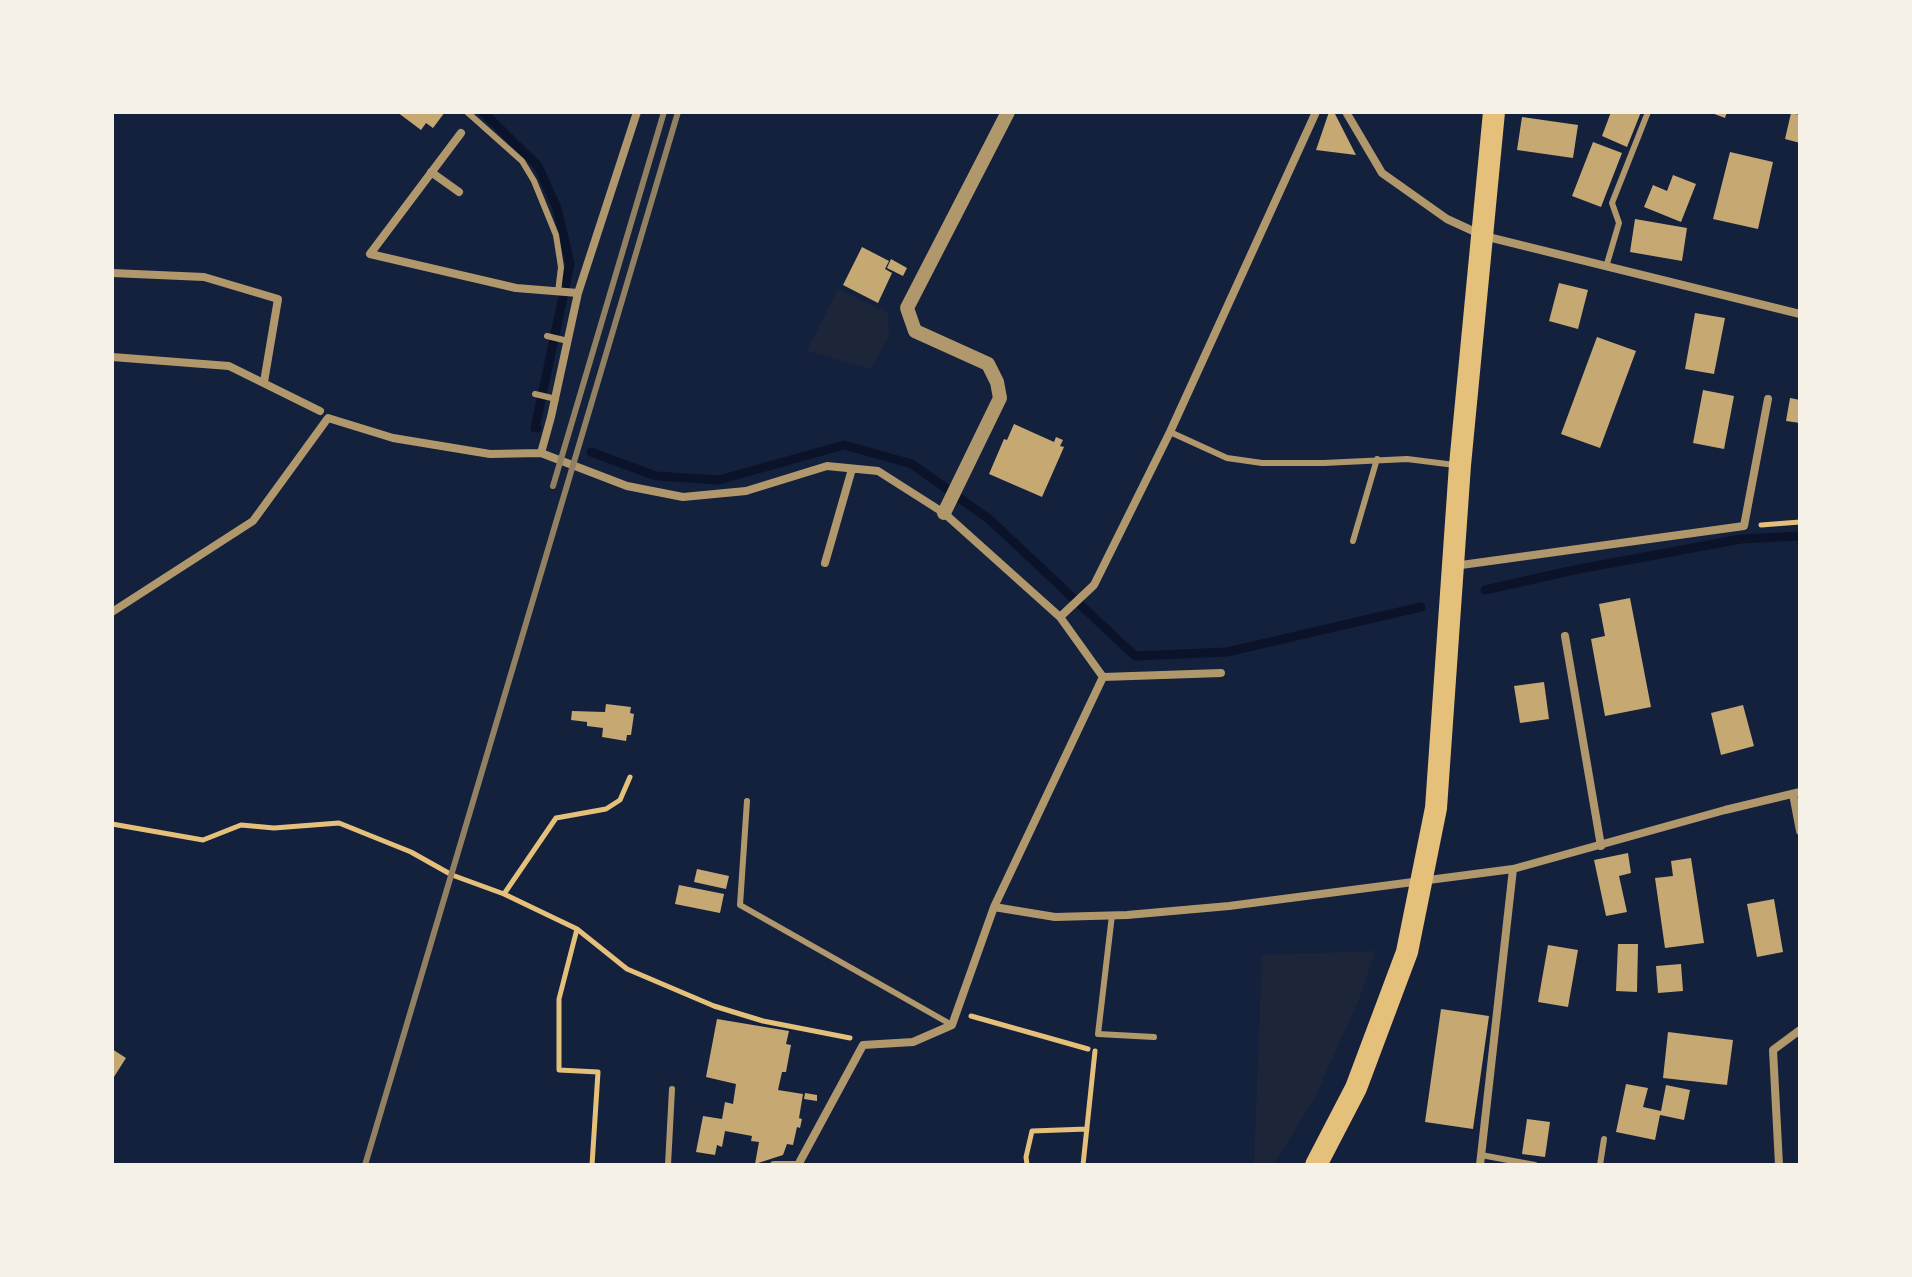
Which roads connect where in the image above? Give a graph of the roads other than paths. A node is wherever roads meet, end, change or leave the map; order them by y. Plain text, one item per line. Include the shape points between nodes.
1 (467, 112) edge
2 (637, 112) edge
3 (1008, 112) edge
4 (1316, 112) edge
5 (1346, 112) edge
6 (1494, 112) edge
7 (1648, 112) edge
8 (461, 133) dead end
9 (431, 172) junction
10 (459, 192) dead end
11 (1484, 236) junction
12 (1606, 267) junction
13 (112, 273) edge
14 (554, 291) junction
15 (577, 293) junction
16 (1800, 314) edge
17 (547, 336) dead end
18 (568, 341) junction
19 (112, 357) edge
20 (264, 382) junction
21 (535, 394) dead end
22 (554, 398) junction
23 (1768, 399) dead end
24 (320, 411) dead end
25 (1170, 432) junction
26 (541, 453) junction
27 (1377, 459) junction
28 (1460, 465) junction
29 (852, 469) junction
30 (946, 510) junction
31 (1353, 541) dead end
32 (825, 563) dead end
33 (1453, 566) junction
34 (112, 612) edge
35 (1063, 614) junction
36 (1565, 636) dead end
37 (1221, 673) dead end
38 (1103, 677) junction
39 (1796, 793) edge
40 (747, 801) dead end
41 (1800, 831) edge
42 (1601, 846) junction
43 (1513, 869) junction
44 (1423, 880) junction
45 (994, 907) junction
46 (1112, 915) junction
47 (952, 1025) junction
48 (1800, 1030) edge
49 (1154, 1037) dead end
50 (672, 1089) dead end
51 (1604, 1139) dead end
52 (1480, 1160) edge
53 (668, 1165) edge
54 (774, 1165) edge
55 (1316, 1165) edge
56 (1535, 1165) edge
57 (1600, 1165) edge
58 (1779, 1165) edge

1 - 14 lane via 522,161 534,181 556,235 561,267
2 - 15 street
3 - 30 street via 907,308 915,331 988,364 997,382 1000,398
4 - 25 street
5 - 11 street via 1382,173 1447,219
6 - 11 highway
7 - 12 lane via 1612,203 1619,223
8 - 9 street
9 - 10 street
9 - 14 street via 370,254 516,288
11 - 12 street
11 - 28 highway
12 - 16 street
13 - 20 street via 204,277 278,299
14 - 15 street
15 - 18 street
17 - 18 lane
18 - 22 street
19 - 20 street via 229,366
20 - 24 street
21 - 22 lane
22 - 26 street
23 - 33 street via 1744,526
25 - 27 lane via 1227,458 1262,463
25 - 35 street via 1094,585
26 - 29 street via 627,486 683,497 746,491 827,466
26 - 34 street via 490,454 393,438 328,418 253,521
27 - 28 lane
27 - 31 lane
28 - 33 highway
29 - 30 street via 878,471
29 - 32 street
30 - 35 street
33 - 44 highway via 1436,808
35 - 38 street
36 - 42 street
37 - 38 street
38 - 45 street
39 - 41 street
39 - 42 street
40 - 47 lane via 740,905
42 - 43 street
43 - 44 street
43 - 52 street
44 - 46 street via 1229,906
44 - 55 highway via 1392,993 1356,1088
45 - 46 street via 1055,917
45 - 47 street
46 - 49 lane via 1098,1034
47 - 54 street via 913,1042 863,1045 798,1165
48 - 58 street via 1773,1050
50 - 53 lane
51 - 57 lane
52 - 56 lane

